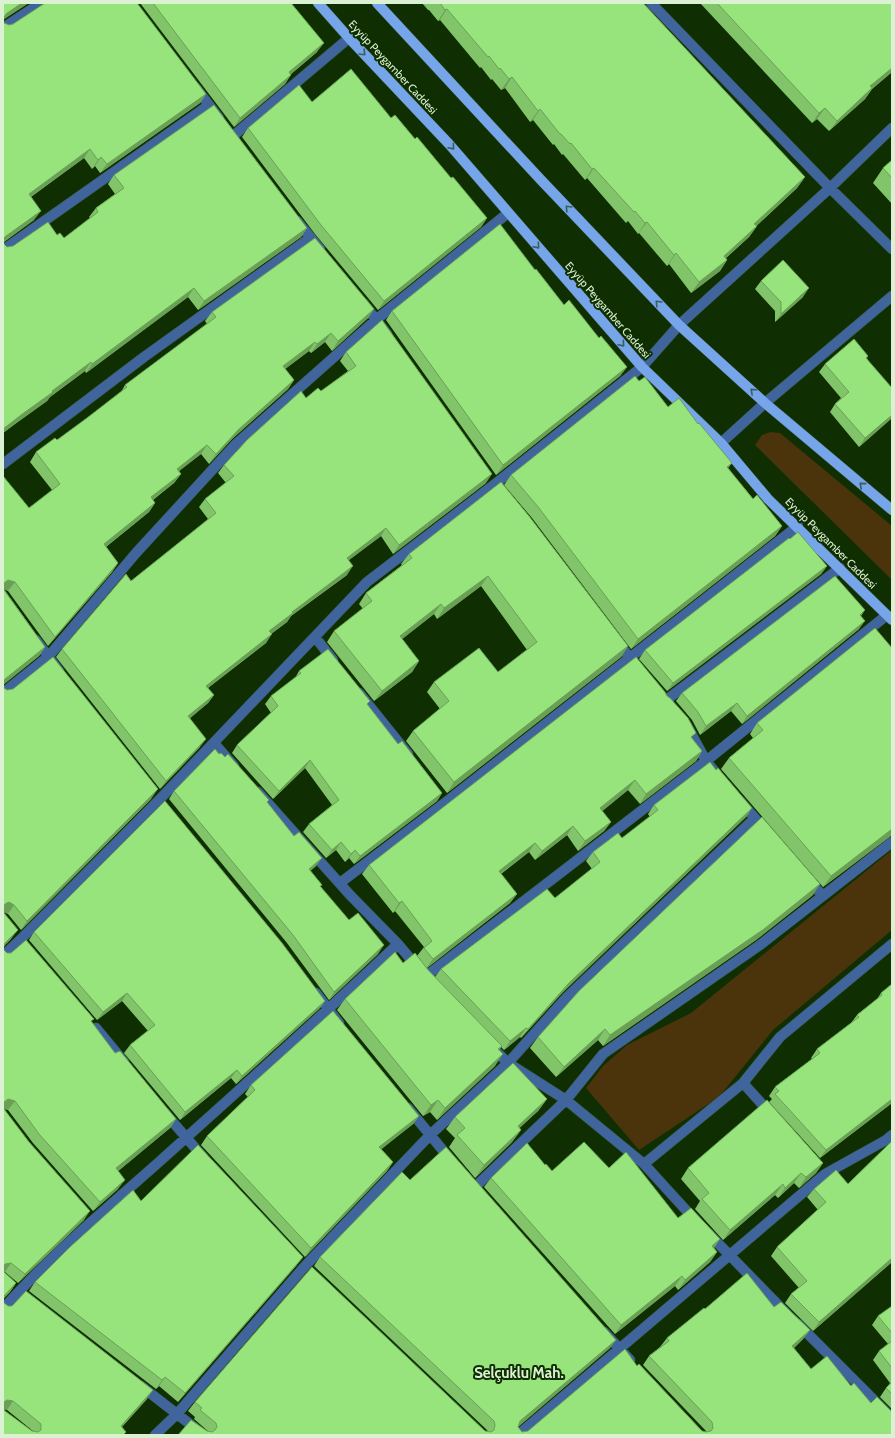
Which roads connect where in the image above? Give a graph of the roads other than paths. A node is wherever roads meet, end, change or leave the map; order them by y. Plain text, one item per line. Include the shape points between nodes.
1 (41, 3) edge
2 (318, 3) edge
3 (377, 3) edge
4 (651, 3) edge
5 (3, 28) edge
6 (349, 38) junction
7 (189, 80) edge
8 (209, 105) junction
9 (892, 128) edge
10 (830, 188) junction
11 (291, 212) edge
12 (508, 213) junction
13 (310, 238) junction
14 (892, 249) edge
15 (3, 250) edge
16 (324, 255) edge
17 (358, 296) edge
18 (892, 296) edge
19 (377, 319) junction
20 (679, 325) junction
21 (395, 345) edge
22 (642, 367) junction
23 (766, 403) junction
24 (722, 442) junction
25 (3, 464) edge
26 (892, 510) edge
27 (798, 526) junction
28 (840, 568) junction
29 (889, 617) edge
30 (30, 632) edge
31 (611, 634) edge
32 (315, 637) junction
33 (48, 657) junction
34 (630, 658) junction
35 (339, 667) edge
36 (645, 676) edge
37 (67, 681) edge
38 (354, 686) edge
39 (3, 693) edge
40 (674, 710) edge
41 (682, 720) edge
42 (214, 744) junction
43 (412, 760) edge
44 (706, 760) junction
45 (240, 772) edge
46 (720, 778) edge
47 (251, 784) edge
48 (735, 795) edge
49 (755, 818) junction
50 (771, 836) edge
51 (892, 842) edge
52 (802, 871) edge
53 (340, 883) junction
54 (822, 895) junction
55 (398, 944) junction
56 (892, 944) edge
57 (3, 956) edge
58 (310, 985) edge
59 (328, 1010) junction
60 (91, 1022) edge
61 (343, 1028) edge
62 (486, 1040) edge
63 (508, 1063) junction
64 (130, 1070) edge
65 (743, 1083) junction
66 (401, 1100) edge
67 (566, 1100) junction
68 (161, 1107) edge
69 (779, 1123) edge
70 (430, 1136) junction
71 (186, 1138) junction
72 (890, 1140) edge
73 (455, 1164) edge
74 (644, 1164) junction
75 (213, 1167) edge
76 (475, 1187) edge
77 (729, 1256) junction
78 (3, 1309) edge
79 (599, 1326) edge
80 (619, 1349) junction
81 (636, 1366) edge
82 (134, 1381) edge
83 (177, 1414) junction
84 (892, 1418) edge
85 (155, 1435) edge
86 (204, 1435) edge
87 (518, 1435) edge

1 - 5 street
2 - 6 main road, Eyyüp Peygamber Caddesi
20 -> 3 main road
4 - 10 street
6 - 8 street via 231,133
6 -> 12 main road, Eyyüp Peygamber Caddesi via 450,144
7 - 8 street
8 - 15 street
9 - 10 street
10 - 14 street
10 - 20 street
11 - 13 street
12 - 19 street
12 -> 22 main road, Eyyüp Peygamber Caddesi
13 - 16 street
13 - 25 street via 144,357
17 - 19 street
18 - 23 street
19 - 21 street
19 - 33 street via 236,444 136,553
20 - 22 street
23 -> 20 main road
22 - 24 main road, Eyyüp Peygamber Caddesi
22 - 32 street via 367,582
23 - 24 street
26 -> 23 main road
24 - 27 main road, Eyyüp Peygamber Caddesi via 768,498
27 - 28 main road, Eyyüp Peygamber Caddesi
27 - 34 street
28 - 29 main road, Eyyüp Peygamber Caddesi
28 - 40 street via 663,698
29 - 44 street
30 - 33 street
31 - 34 street
32 - 35 street
32 - 42 street
33 - 37 street
33 - 39 street
34 - 36 street
34 - 53 street via 443,799
38 - 43 street
41 - 44 street via 687,724
42 - 45 street
42 - 57 street
44 - 46 street
44 - 55 street via 428,980
47 - 53 street
48 - 49 street
49 - 50 street
49 - 63 street via 567,997
51 - 54 street
52 - 54 street
53 - 55 street
54 - 67 street via 760,945 603,1054
55 - 59 street
56 - 65 street via 780,1037
58 - 59 street
59 - 61 street
59 - 71 street
60 - 64 street
62 - 63 street
63 - 67 street
63 - 70 street
65 - 69 street
65 - 74 street
66 - 70 street
67 - 74 street
67 - 76 street
68 - 71 street
70 - 73 street
70 - 83 street via 305,1265
71 - 75 street
71 - 78 street via 90,1218
72 - 77 street via 822,1171
74 - 77 street
77 - 80 street
77 - 84 street
79 - 80 street
80 - 81 street
80 - 87 street
82 - 83 street
83 - 85 street
83 - 86 street

